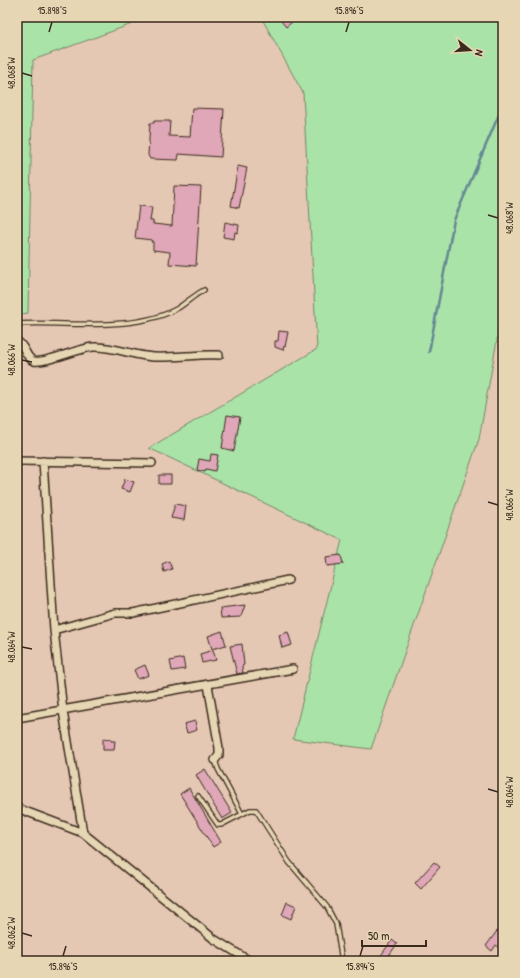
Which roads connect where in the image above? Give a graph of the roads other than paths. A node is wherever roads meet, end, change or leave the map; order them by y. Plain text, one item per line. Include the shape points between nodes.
1 (204, 290) dead end
2 (17, 324) edge
3 (17, 341) edge
4 (218, 354) dead end
5 (17, 461) edge
6 (43, 461) junction
7 (152, 463) dead end
8 (288, 580) dead end
9 (54, 630) junction
10 (293, 669) dead end
11 (208, 685) junction
12 (63, 711) junction
13 (17, 718) edge
14 (215, 760) joint
15 (198, 796) dead end
16 (17, 808) edge
17 (242, 814) junction
18 (83, 833) junction
19 (250, 961) edge
20 (342, 961) edge

1 - 2 lane via 178,308 142,321
3 - 4 street via 27,356 34,361 42,362 93,347 156,357
5 - 6 street
6 - 7 street
6 - 9 street
8 - 9 street via 133,613 115,613
9 - 12 street
10 - 11 street
11 - 12 street
11 - 14 street via 219,748
12 - 13 street
12 - 18 street
14 - 17 lane
15 - 17 lane via 218,825 221,826
16 - 18 street
17 - 20 lane via 256,810 289,862 327,907 336,924
18 - 19 street via 214,939

